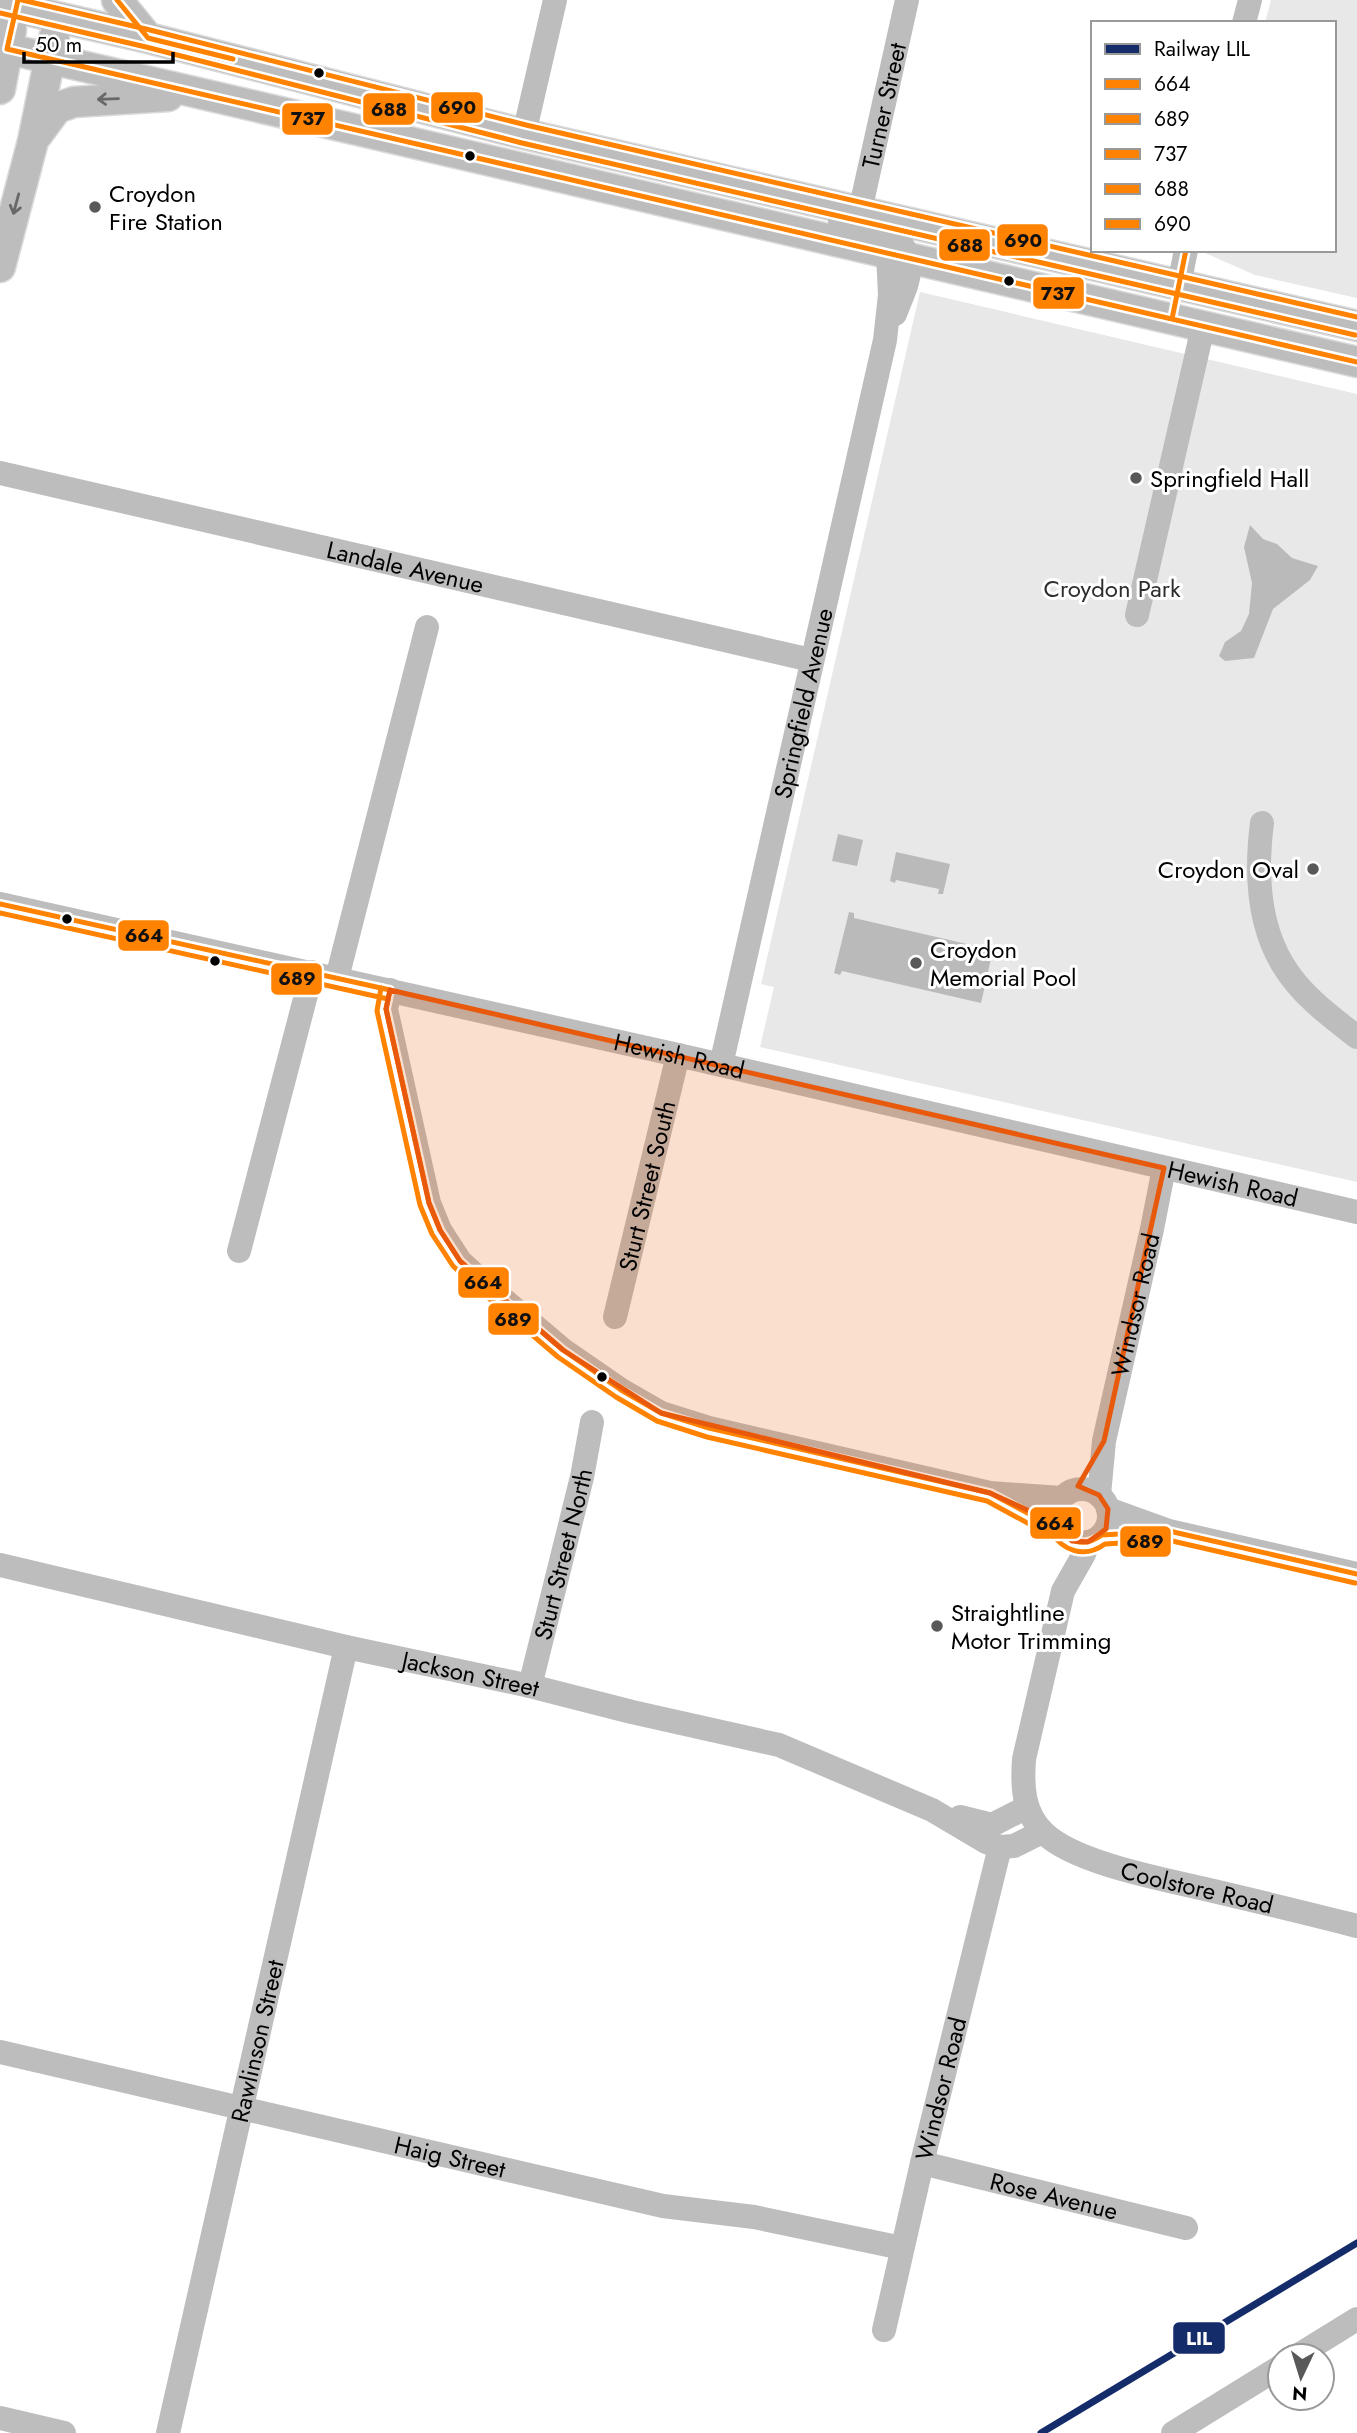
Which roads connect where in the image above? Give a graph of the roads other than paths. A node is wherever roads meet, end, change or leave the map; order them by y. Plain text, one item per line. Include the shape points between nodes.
1 (117, 0) edge
2 (555, 0) edge
3 (907, 0) edge
4 (1250, 0) edge
5 (11, 4) edge
6 (60, 8) edge
7 (1245, 21) edge
8 (148, 38) junction
9 (4, 48) edge
10 (50, 57) junction
11 (0, 89) edge
12 (201, 94) junction
13 (524, 134) junction
14 (33, 141) junction
15 (516, 167) junction
16 (744, 184) junction
17 (860, 211) junction
18 (1186, 252) edge
19 (899, 256) junction
20 (0, 267) edge
21 (1179, 285) junction
22 (1172, 319) junction
23 (1357, 326) edge
24 (1203, 327) junction
25 (1357, 362) edge
26 (0, 473) edge
27 (1137, 615) dead end
28 (427, 627) dead end
29 (811, 660) junction
30 (1262, 823) dead end
31 (0, 904) edge
32 (312, 972) junction
33 (337, 978) junction
34 (390, 990) junction
35 (1357, 1037) edge
36 (678, 1055) junction
37 (721, 1065) junction
38 (1164, 1168) junction
39 (1356, 1207) edge
40 (239, 1251) dead end
41 (615, 1317) dead end
42 (592, 1422) dead end
43 (1104, 1441) junction
44 (990, 1493) junction
45 (1067, 1494) junction
46 (1104, 1502) junction
47 (1058, 1527) junction
48 (1169, 1531) junction
49 (1095, 1538) junction
50 (0, 1565) edge
51 (1357, 1574) edge
52 (1063, 1591) junction
53 (346, 1647) junction
54 (530, 1686) junction
55 (1027, 1807) junction
56 (932, 1810) junction
57 (1042, 1832) junction
58 (1000, 1847) junction
59 (1357, 1926) edge
60 (0, 2052) edge
61 (243, 2108) junction
62 (922, 2163) junction
63 (1186, 2228) dead end
64 (902, 2248) junction
65 (1357, 2319) edge
66 (884, 2330) dead end
67 (1320, 2342) edge
68 (1266, 2376) edge
69 (0, 2418) edge
70 (64, 2433) edge
71 (168, 2433) edge
72 (1173, 2433) edge

1 - 8 main road
2 - 13 street
3 - 17 street, Turner Street
4 - 7 street
5 - 6 main road
5 - 9 main road
6 - 8 main road
6 - 10 main road
8 - 13 main road
9 - 10 main road
9 - 11 main road
10 - 12 main road
10 - 14 main road
12 -> 14 main road via 74,102 57,108
12 - 15 main road
13 - 15 main road
13 - 16 main road
14 -> 20 main road
15 - 19 main road
16 - 17 main road
16 - 19 street via 837,220 897,237
17 - 21 main road
18 - 21 street
19 - 22 main road
19 - 29 street, Springfield Avenue via 909,277 885,340
21 - 22 main road
21 - 23 main road
22 - 24 main road
24 - 25 main road
24 - 27 street
26 - 29 street, Landale Avenue
28 - 33 street
29 - 37 street, Springfield Avenue
30 - 35 street via 1258,878 1267,927 1283,965 1308,996
31 - 32 street, Hewish Road
32 - 33 street, Hewish Road
32 - 40 street
33 - 34 street, Hewish Road
34 - 36 street, Hewish Road
34 - 44 street via 386,1009 429,1203 460,1261 507,1304 573,1357 661,1413
36 - 37 street, Hewish Road
36 - 41 street, Sturt Street South
37 - 38 street, Hewish Road
38 - 39 street, Hewish Road
38 - 43 street, Windsor Road
42 - 54 street, Sturt Street North
43 - 45 street, Windsor Road
43 - 46 street, Windsor Road
44 - 45 street
44 - 47 street
45 - 46 street via 1086,1489
45 - 47 street via 1055,1514
46 - 48 street
46 - 49 street via 1109,1522
47 - 49 street via 1072,1541
47 - 52 street
48 - 49 street
48 - 51 street
49 - 52 street
50 - 53 street, Jackson Street
52 - 55 street via 1024,1759 1022,1784
53 - 54 street, Jackson Street
53 - 61 street, Rawlinson Street
54 - 56 street, Jackson Street via 779,1745
55 - 56 street via 992,1825
55 - 57 street
56 - 58 street
57 - 58 street via 1014,1846
57 - 59 street, Coolstore Road via 1075,1853 1147,1875
58 - 62 street, Windsor Road
60 - 61 street, Haig Street
61 - 64 street, Haig Street via 663,2206 754,2217
61 - 71 street, Rawlinson Street
62 - 63 street, Rose Avenue
62 - 64 street, Windsor Road
64 - 66 street, Windsor Road
65 - 67 street
68 - 72 street
69 - 70 street

